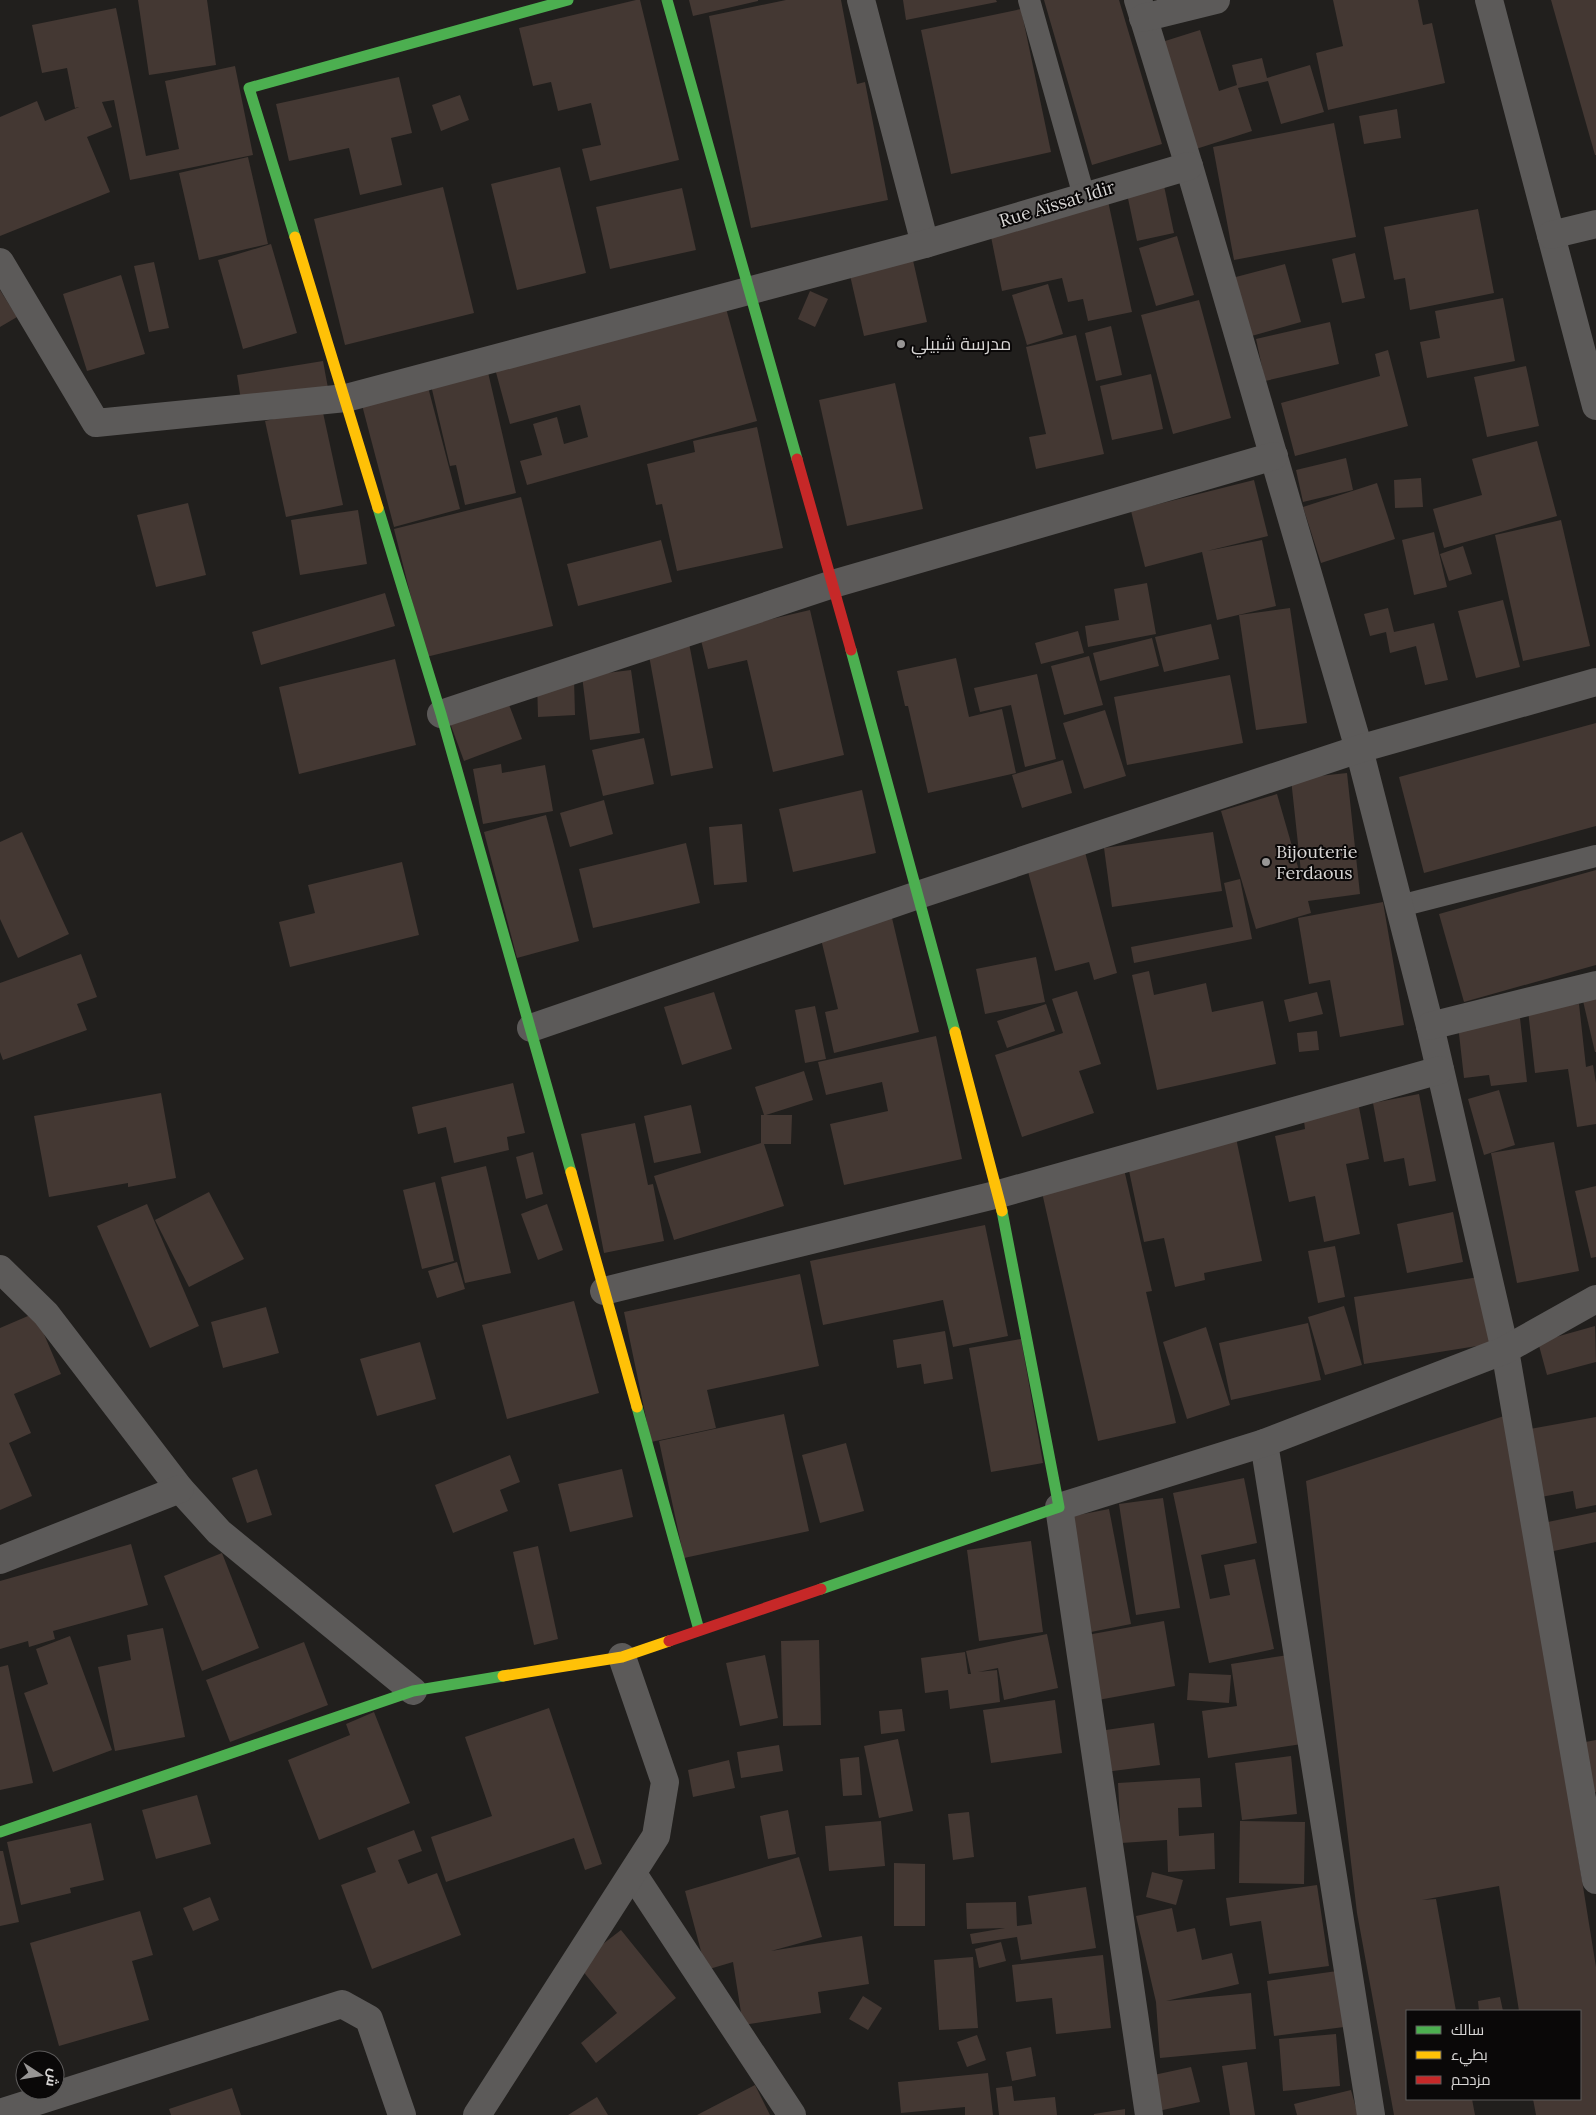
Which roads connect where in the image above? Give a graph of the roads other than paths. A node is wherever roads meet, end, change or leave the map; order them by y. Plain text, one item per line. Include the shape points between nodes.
1 (568, 0) edge
2 (666, 0) edge
3 (862, 0) edge
4 (1028, 0) edge
5 (1216, 0) edge
6 (1489, 0) edge
7 (1140, 9) edge
8 (1189, 166) junction
9 (1084, 196) junction
10 (1596, 224) edge
11 (1551, 235) junction
12 (925, 244) junction
13 (0, 262) edge
14 (748, 290) junction
15 (346, 398) junction
16 (1596, 406) edge
17 (1274, 456) junction
18 (833, 584) junction
19 (1596, 682) edge
20 (440, 714) junction
21 (1359, 749) junction
22 (1596, 856) edge
23 (918, 895) junction
24 (1400, 906) junction
25 (1596, 985) edge
26 (1430, 1026) junction
27 (531, 1028) junction
28 (1440, 1070) junction
29 (999, 1194) junction
30 (0, 1269) edge
31 (604, 1291) junction
32 (1596, 1299) edge
33 (1505, 1350) junction
34 (1264, 1443) junction
35 (180, 1489) junction
36 (1059, 1507) junction
37 (0, 1560) edge
38 (699, 1630) junction
39 (622, 1657) junction
40 (413, 1691) junction
41 (0, 1832) edge
42 (633, 1874) junction
43 (1596, 1880) edge
44 (0, 2113) edge
45 (402, 2115) edge
46 (477, 2115) edge
47 (792, 2115) edge
48 (1149, 2115) edge
49 (1370, 2115) edge

1 - 15 street via 249,88
2 - 14 street
3 - 12 street
4 - 9 lane
5 - 7 street
6 - 11 street
7 - 8 street
8 - 9 street, Rue Aïssat Idir
8 - 17 street
9 - 12 street, Rue Aïssat Idir
10 - 11 street
11 - 16 street
12 - 14 street, Rue Aïssat Idir
13 - 15 street, Rue Aïssat Idir via 96,422
14 - 15 street, Rue Aïssat Idir
14 - 18 street
15 - 20 street
17 - 18 street
17 - 21 street
18 - 20 street
18 - 23 street
19 - 21 street
20 - 27 street
21 - 23 street
21 - 24 street
22 - 24 lane
23 - 27 street
23 - 29 street
24 - 26 street
25 - 26 street
26 - 28 street
27 - 31 street
28 - 29 street
28 - 33 street
29 - 31 street
29 - 36 street
30 - 35 street via 46,1314
31 - 38 street
32 - 33 street
33 - 34 street
33 - 43 street
34 - 36 street
34 - 49 street
35 - 37 street
35 - 40 street via 219,1532
36 - 38 street
36 - 48 street
38 - 39 street
39 - 40 street
39 - 42 street via 665,1782 656,1836
40 - 41 street
42 - 46 street
42 - 47 street
44 - 45 street via 342,2004 369,2019

